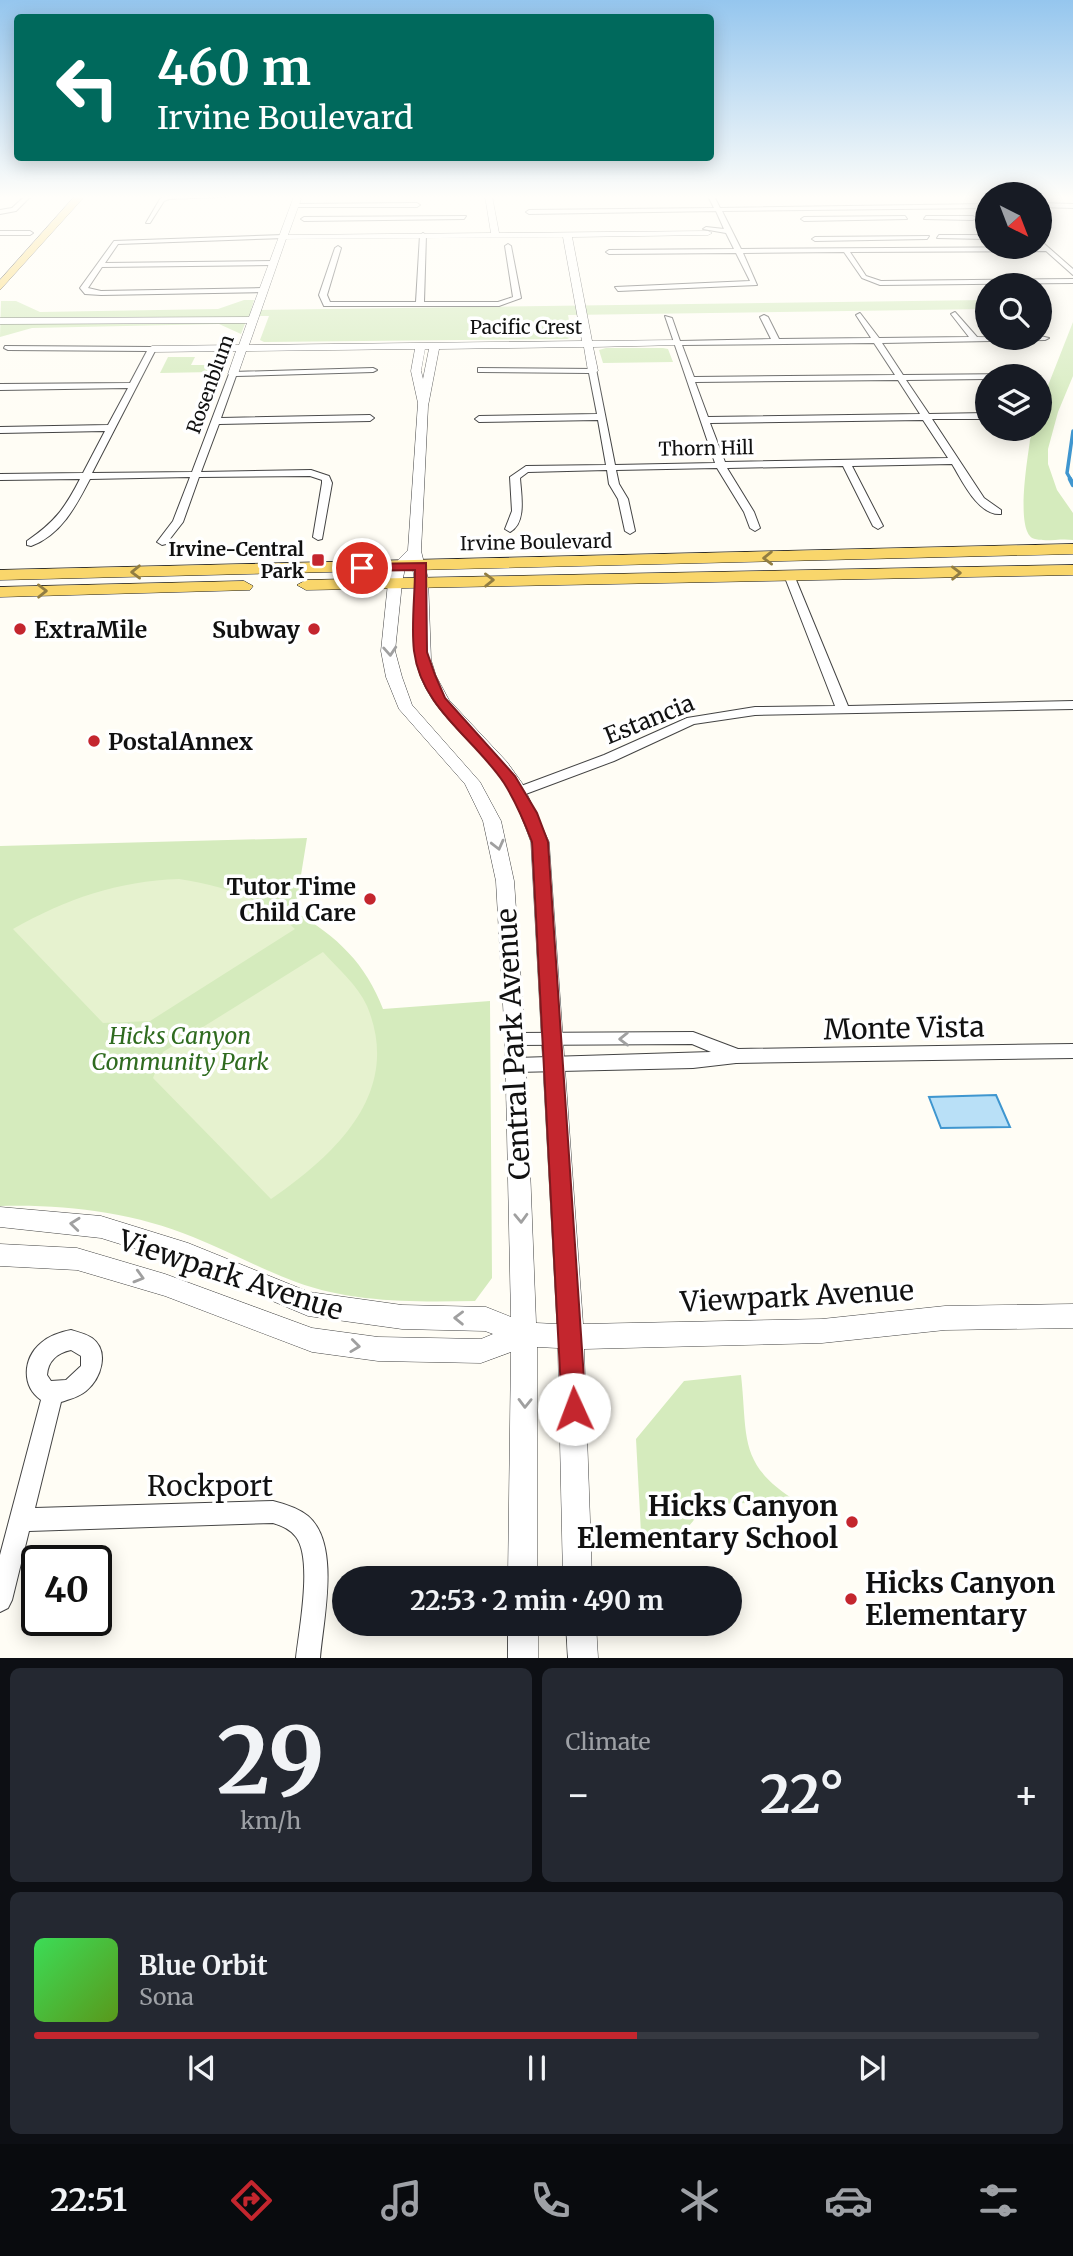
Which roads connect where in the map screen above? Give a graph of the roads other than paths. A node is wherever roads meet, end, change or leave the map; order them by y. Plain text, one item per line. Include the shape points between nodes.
1 (12, 273) edge
2 (94, 273) edge
3 (269, 273) edge
4 (330, 273) edge
5 (421, 273) edge
6 (513, 273) edge
7 (575, 273) edge
8 (750, 273) edge
9 (861, 273) edge
10 (1073, 281) edge
11 (0, 287) edge
12 (618, 289) dead end
13 (262, 290) junction
14 (420, 305) junction
15 (956, 314) dead end
16 (860, 315) dead end
17 (254, 317) junction
18 (764, 317) dead end
19 (668, 318) dead end
20 (0, 321) edge
21 (975, 339) joint
22 (876, 340) junction
23 (776, 341) junction
24 (677, 343) junction
25 (588, 344) junction
26 (420, 345) junction
27 (435, 345) junction
28 (8, 348) dead end
29 (242, 348) junction
30 (152, 349) junction
31 (373, 370) dead end
32 (481, 370) dead end
33 (593, 371) junction
34 (233, 374) junction
35 (899, 376) junction
36 (975, 376) edge
37 (690, 380) junction
38 (134, 385) junction
39 (0, 387) edge
40 (424, 406) junction
41 (925, 415) junction
42 (975, 416) edge
43 (602, 417) junction
44 (370, 418) dead end
45 (479, 419) dead end
46 (705, 420) junction
47 (215, 421) junction
48 (111, 428) junction
49 (0, 430) edge
50 (955, 461) junction
51 (846, 463) junction
52 (720, 465) junction
53 (611, 467) junction
54 (195, 475) junction
55 (86, 476) junction
56 (0, 477) edge
57 (997, 513) dead end
58 (878, 526) dead end
59 (755, 528) dead end
60 (510, 529) dead end
61 (630, 531) dead end
62 (317, 537) dead end
63 (162, 542) dead end
64 (31, 543) dead end
65 (1073, 548) edge
66 (935, 554) junction
67 (419, 566) junction
68 (1073, 570) edge
69 (0, 575) edge
70 (396, 575) junction
71 (789, 575) junction
72 (0, 592) edge
73 (1073, 705) edge
74 (843, 709) junction
75 (518, 792) junction
76 (515, 1040) junction
77 (553, 1040) junction
78 (1073, 1051) edge
79 (736, 1056) junction
80 (553, 1064) junction
81 (516, 1065) junction
82 (0, 1217) edge
83 (0, 1255) edge
84 (1073, 1316) edge
85 (524, 1335) junction
86 (572, 1336) junction
87 (53, 1393) dead end
88 (21, 1520) junction
89 (522, 1566) edge
90 (578, 1566) edge
91 (0, 1600) edge
92 (523, 1636) edge
93 (582, 1636) edge
94 (308, 1657) edge
95 (523, 1657) edge
96 (583, 1657) edge

1 - 11 main road
2 - 13 street via 83,288 88,292
3 - 13 street, Rosenblum
4 - 14 street via 323,295 327,304
5 - 14 street
6 - 14 street via 517,298 509,303
7 - 25 street
8 - 12 street via 752,284
9 - 10 street via 880,284
13 - 17 street, Rosenblum
15 - 21 street
16 - 22 street
17 - 20 street
17 - 29 street, Rosenblum
18 - 23 street
19 - 24 street
21 - 22 street, Pacific Crest
22 - 23 street, Pacific Crest
22 - 35 street
23 - 24 street, Pacific Crest
24 - 25 street, Pacific Crest
24 - 37 street
25 - 27 street, Pacific Crest
25 - 33 street
26 - 27 street, Pacific Crest
26 - 29 street, Pacific Crest
26 - 40 street, Central Park Avenue via 416,371
27 - 40 street, Central Park Avenue
28 - 30 street, Pacific Crest
29 - 30 street, Pacific Crest
29 - 34 street, Rosenblum
30 - 38 street
31 - 34 street
32 - 33 street
33 - 43 street
34 - 47 street, Rosenblum
35 - 36 street
35 - 37 street
35 - 41 street
37 - 46 street
38 - 39 street
38 - 48 street
40 - 67 street, Central Park Avenue
41 - 42 street
41 - 46 street
41 - 50 street
43 - 45 street
43 - 53 street
44 - 47 street
46 - 52 street
47 - 54 street, Rosenblum
48 - 49 street
48 - 55 street
50 - 51 street, Thorn Hill
50 - 57 street via 980,500
51 - 52 street, Thorn Hill
51 - 58 street
52 - 53 street, Thorn Hill
52 - 59 street
53 - 60 street, Thorn Hill via 518,472 514,477 517,511
53 - 61 street
54 - 55 street
54 - 62 street via 320,475 327,483
54 - 63 street, Rosenblum via 178,522
55 - 56 street
55 - 64 street via 61,521
65 - 66 main road, Irvine Boulevard
66 -> 67 main road, Irvine Boulevard
66 - 71 main road via 910,563 804,566
67 - 70 main road, Irvine Boulevard
67 - 70 street
67 -> 71 main road, Irvine Boulevard
67 - 75 street, Central Park Avenue via 421,652 439,699
71 -> 68 main road, Irvine Boulevard
70 -> 69 main road, Irvine Boulevard
72 -> 70 main road, Irvine Boulevard
70 -> 76 street, Central Park Avenue via 388,651 405,706 472,782 492,821 500,850
71 - 74 street
73 - 74 street, Estancia
74 - 75 street, Estancia via 708,717
75 - 77 street, Central Park Avenue via 540,842
76 - 77 street, Monte Vista
76 - 81 street, Central Park Avenue
79 -> 77 street, Monte Vista via 692,1038
77 - 80 street, Central Park Avenue
78 - 79 street, Monte Vista
79 - 80 street, Monte Vista
80 - 81 street, Monte Vista
80 - 86 street, Central Park Avenue
81 -> 85 street, Central Park Avenue
85 -> 82 street, Viewpark Avenue via 486,1319 402,1317 308,1304 188,1254 101,1227
83 -> 85 street, Viewpark Avenue via 77,1259 165,1284 312,1340 378,1349 481,1350
84 - 86 street, Viewpark Avenue via 945,1318 822,1331
85 - 86 street, Viewpark Avenue
85 -> 89 street, Central Park Avenue
86 - 90 street, Central Park Avenue
87 - 88 street
88 - 91 street
88 - 94 street, Rockport via 273,1512 292,1518 306,1530 314,1547
92 - 95 street
93 - 96 street

